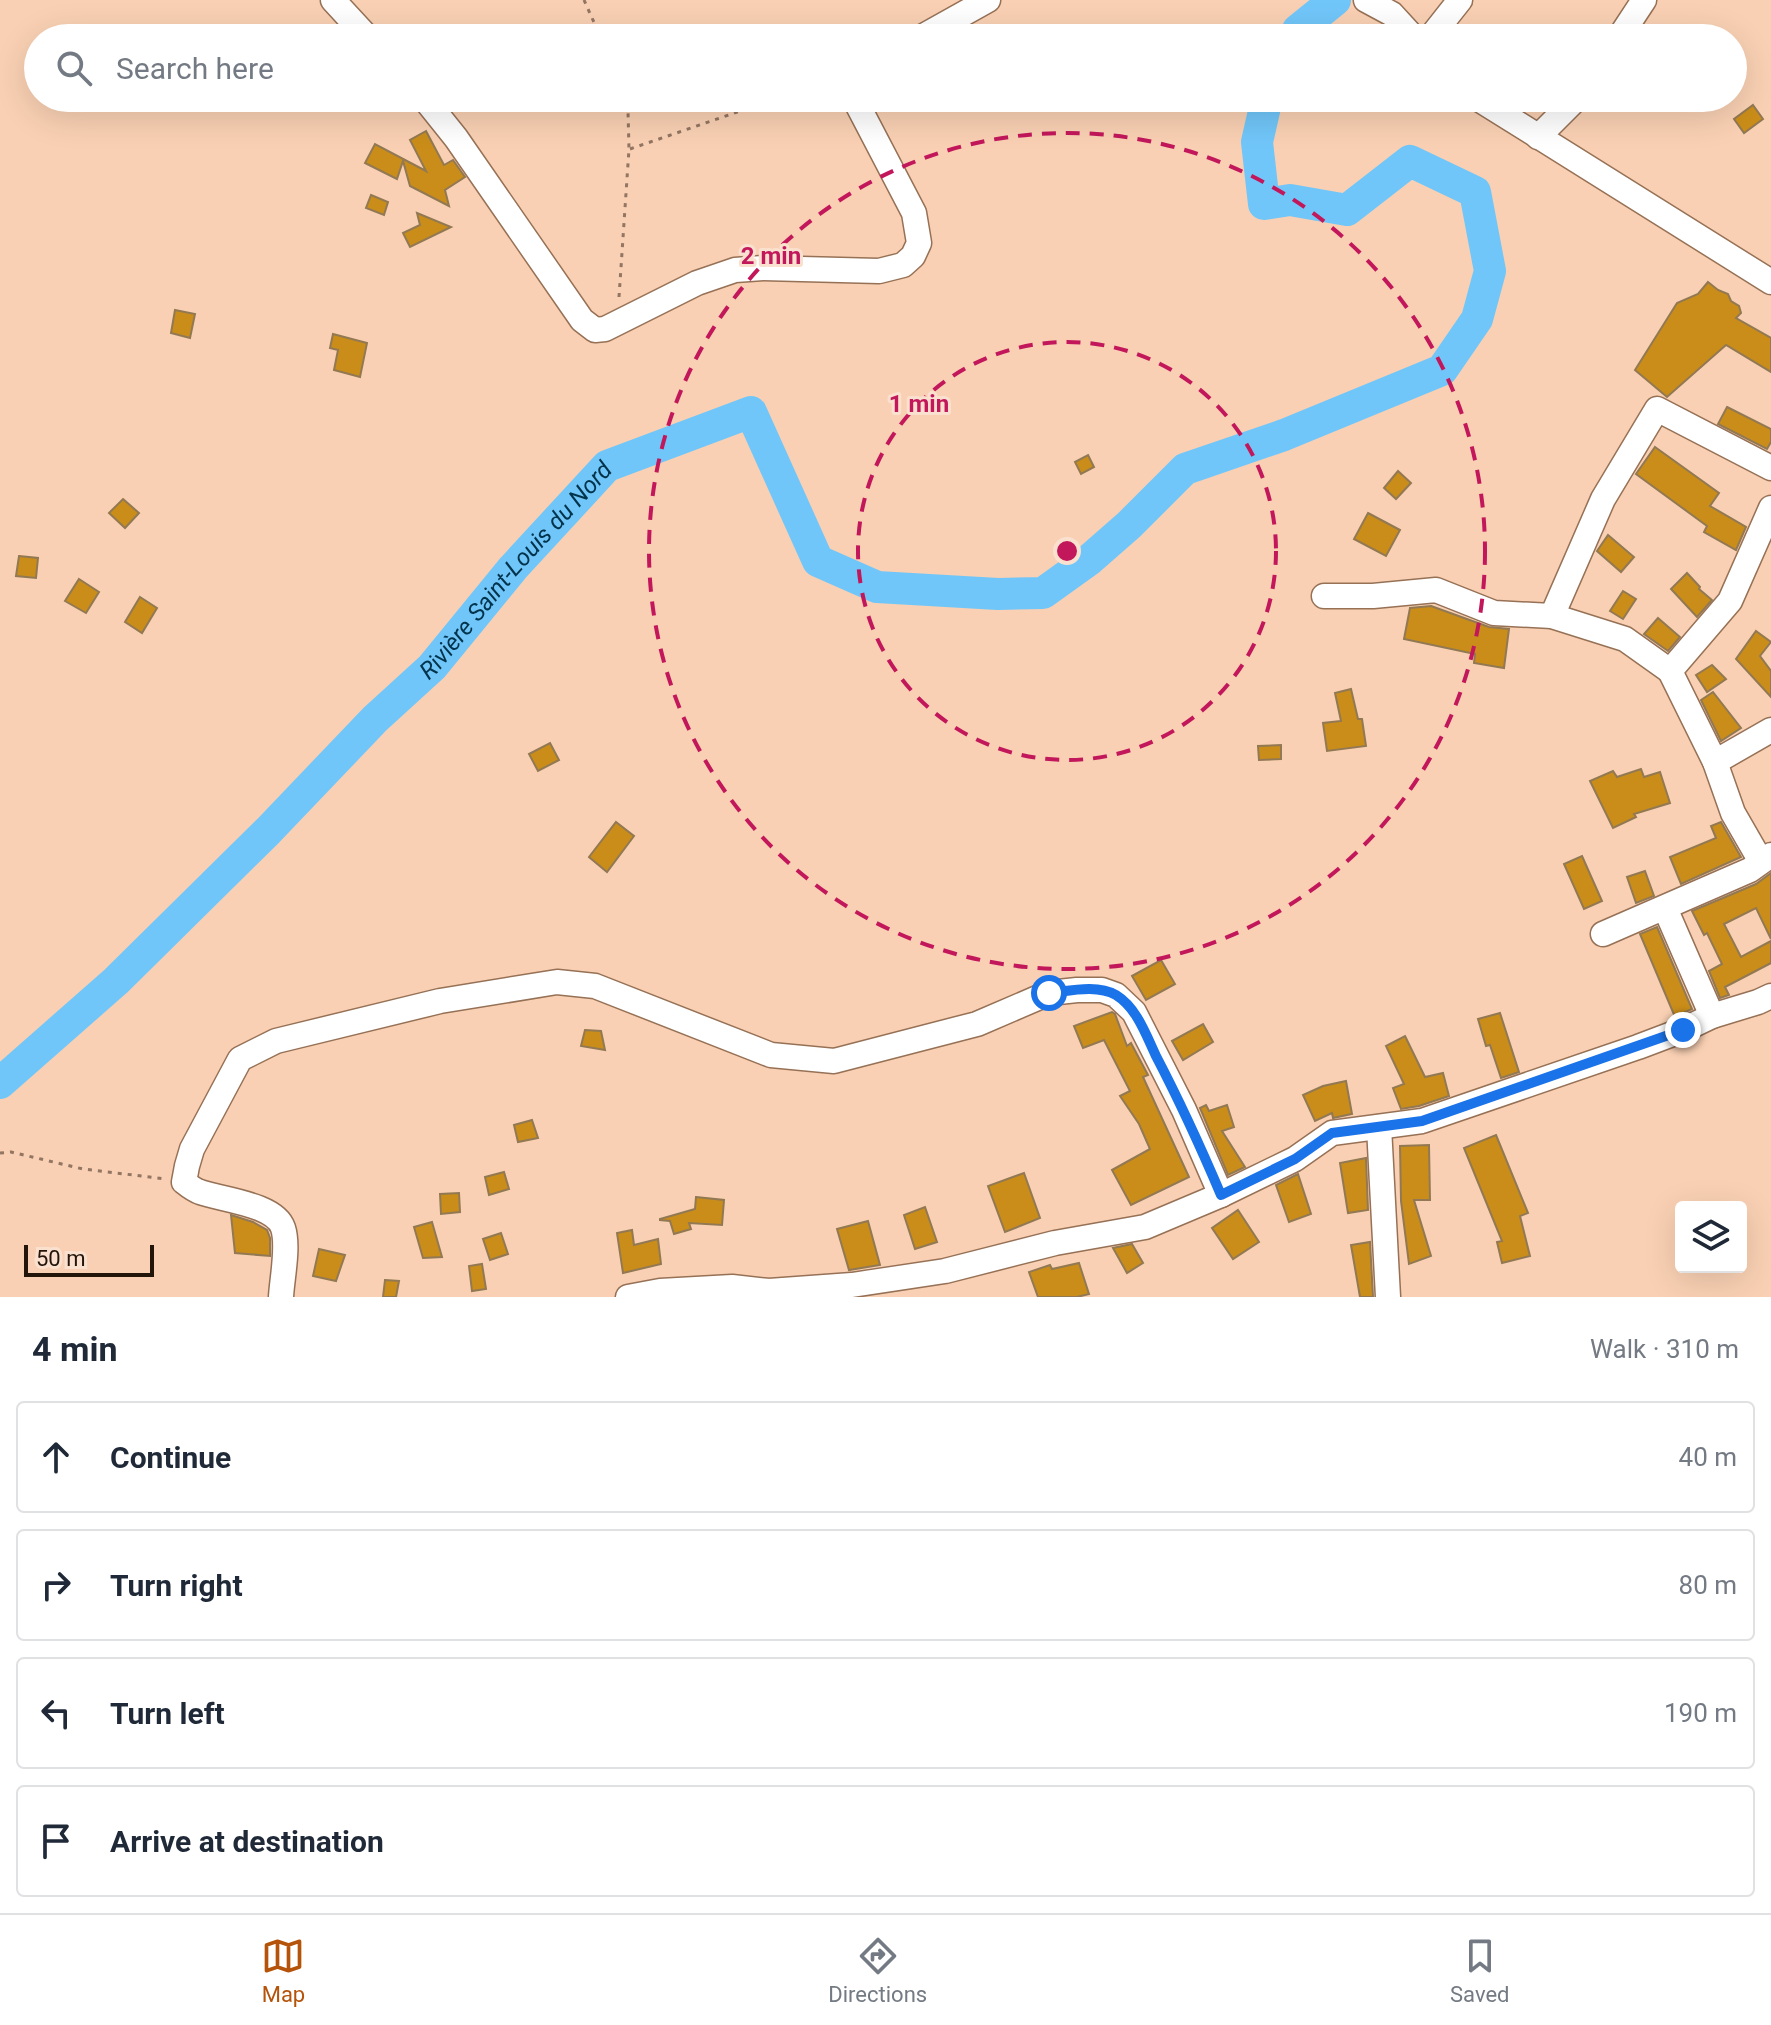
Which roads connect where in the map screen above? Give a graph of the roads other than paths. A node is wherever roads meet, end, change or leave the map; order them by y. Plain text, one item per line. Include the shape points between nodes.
1 (333, 0) edge
2 (988, 0) edge
3 (1366, 0) edge
4 (1460, 0) edge
5 (1644, 0) edge
6 (355, 24) edge
7 (945, 24) edge
8 (1401, 24) edge
9 (1441, 24) edge
10 (1628, 24) edge
11 (435, 112) edge
12 (861, 112) edge
13 (1499, 112) edge
14 (1563, 112) edge
15 (1538, 137) junction
16 (1771, 282) edge
17 (1771, 468) edge
18 (1771, 508) edge
19 (1324, 596) dead end
20 (1552, 616) junction
21 (1670, 671) junction
22 (1771, 730) edge
23 (1715, 762) junction
24 (1764, 854) edge
25 (1665, 908) junction
26 (1603, 934) dead end
27 (1771, 996) edge
28 (1712, 1016) junction
29 (1379, 1127) junction
30 (1221, 1195) junction
31 (817, 1293) edge
32 (281, 1297) edge
33 (628, 1297) edge
34 (1388, 1297) edge

1 - 6 street
2 - 7 street
3 - 8 street
4 - 9 street
5 - 10 street
11 - 12 street via 582,320 595,330 735,270 879,271 903,265 919,243 914,213
13 - 15 street
14 - 15 street
15 - 16 street
17 - 20 street via 1657,409 1603,499
18 - 21 street via 1730,601
19 - 20 street via 1436,590 1494,613
20 - 21 street via 1625,639
21 - 23 street
22 - 23 street
23 - 24 street via 1733,813
24 - 25 street via 1750,870
25 - 26 street
25 - 28 street
27 - 28 street
28 - 29 street via 1422,1121
29 - 30 street via 1332,1133 1295,1159
29 - 34 street
30 - 31 street via 1145,1227
30 - 32 street via 1134,1012 1102,990 1049,993 977,1024 834,1061 771,1055 595,986 557,982 440,1001 276,1041 240,1059 192,1149 184,1182 196,1191 278,1218 285,1245
31 - 33 street via 732,1287

